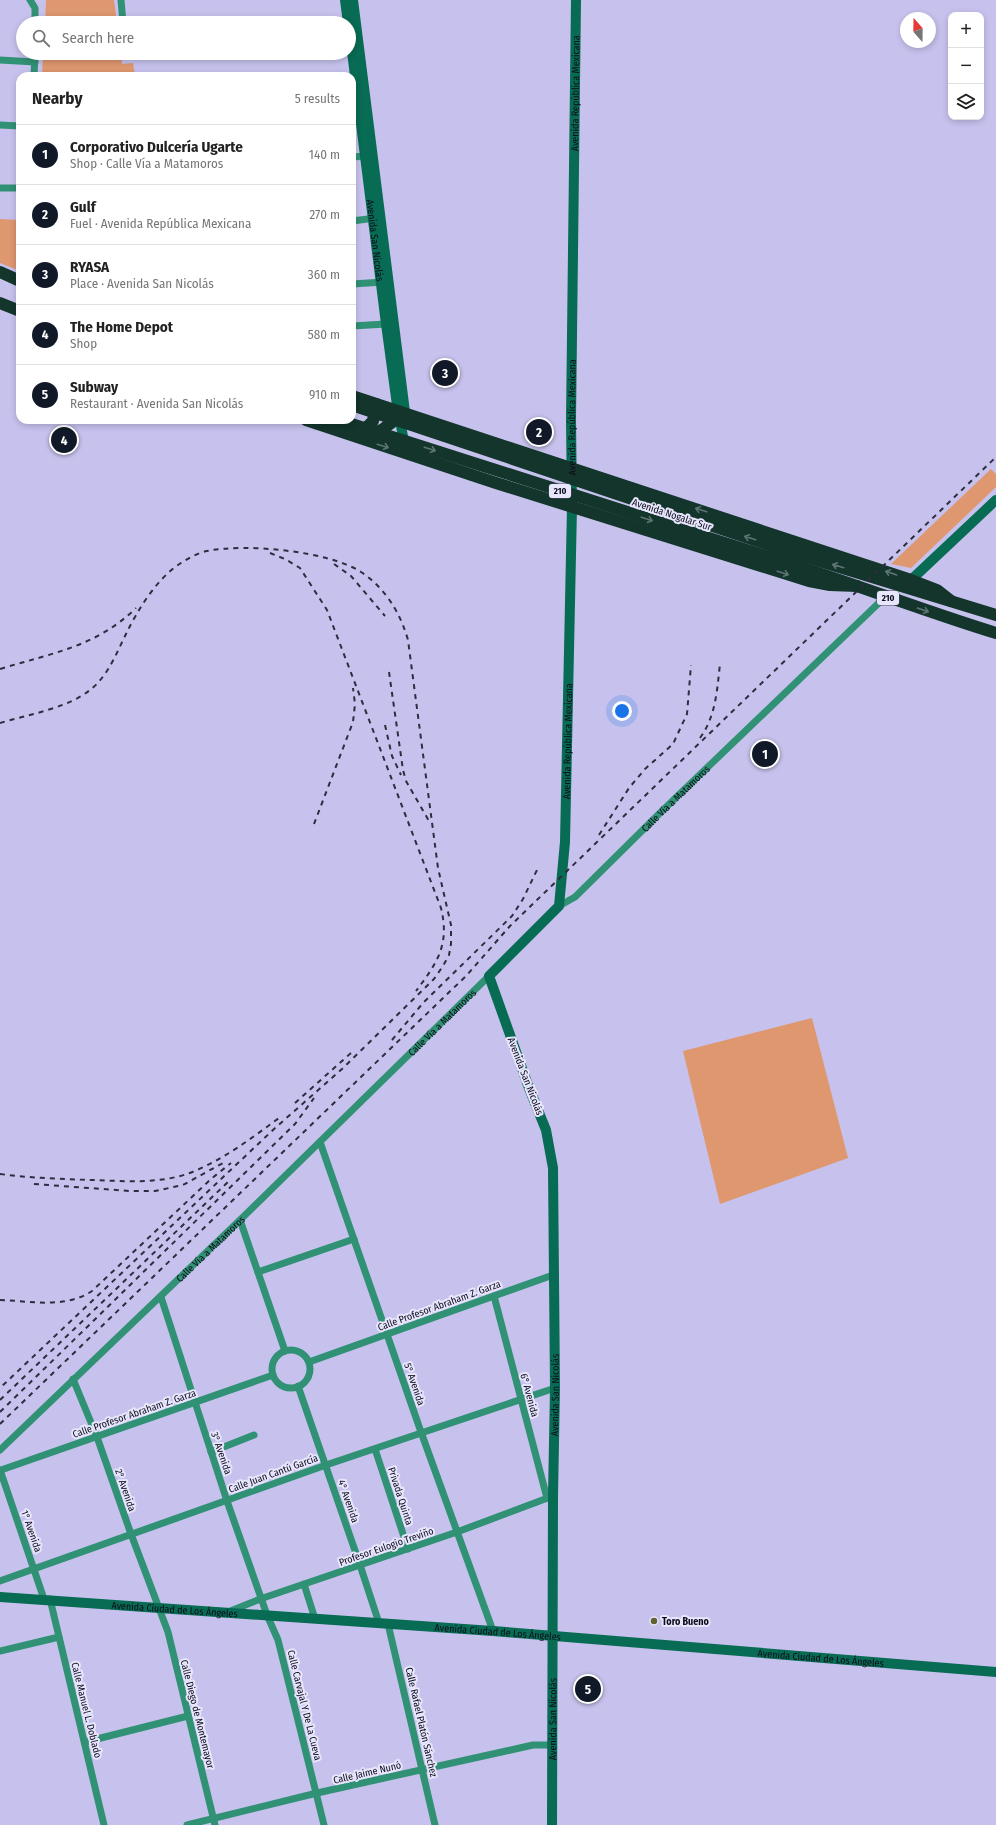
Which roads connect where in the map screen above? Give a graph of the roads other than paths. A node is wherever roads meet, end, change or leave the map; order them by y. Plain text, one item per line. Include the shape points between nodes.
1 (30, 0) edge
2 (121, 0) edge
3 (345, 0) edge
4 (353, 0) edge
5 (576, 0) edge
6 (35, 16) edge
7 (122, 16) edge
8 (347, 16) edge
9 (352, 16) edge
10 (0, 60) edge
11 (354, 60) edge
12 (35, 62) joint
13 (34, 72) edge
14 (356, 72) edge
15 (356, 74) edge
16 (358, 92) edge
17 (0, 125) edge
18 (16, 126) edge
19 (369, 155) junction
20 (356, 157) edge
21 (0, 188) edge
22 (16, 188) edge
23 (376, 218) junction
24 (356, 220) edge
25 (0, 272) edge
26 (16, 279) edge
27 (384, 282) junction
28 (356, 284) edge
29 (0, 303) edge
30 (16, 309) edge
31 (386, 324) junction
32 (356, 326) edge
33 (356, 397) edge
34 (376, 404) junction
35 (356, 406) edge
36 (401, 414) junction
37 (318, 424) edge
38 (352, 424) edge
39 (356, 437) junction
40 (518, 452) junction
41 (406, 453) junction
42 (571, 469) junction
43 (607, 478) junction
44 (496, 483) junction
45 (642, 491) junction
46 (532, 494) junction
47 (996, 500) edge
48 (572, 507) junction
49 (627, 523) junction
50 (784, 556) junction
51 (911, 580) junction
52 (857, 586) junction
53 (885, 597) junction
54 (951, 601) junction
55 (996, 615) edge
56 (996, 633) edge
57 (559, 906) junction
58 (490, 976) junction
59 (320, 1142) junction
60 (240, 1220) junction
61 (354, 1239) junction
62 (258, 1272) junction
63 (553, 1275) junction
64 (494, 1296) junction
65 (161, 1297) junction
66 (388, 1335) junction
67 (285, 1351) junction
68 (309, 1362) junction
69 (273, 1374) junction
70 (73, 1379) junction
71 (298, 1386) junction
72 (555, 1388) junction
73 (521, 1398) junction
74 (194, 1403) junction
75 (421, 1432) junction
76 (254, 1436) dead end
77 (97, 1437) junction
78 (375, 1449) junction
79 (0, 1450) edge
80 (211, 1452) junction
81 (326, 1465) junction
82 (0, 1470) edge
83 (550, 1497) junction
84 (228, 1501) junction
85 (457, 1532) junction
86 (131, 1534) junction
87 (408, 1549) junction
88 (360, 1565) junction
89 (34, 1568) junction
90 (0, 1581) edge
91 (304, 1584) junction
92 (0, 1597) edge
93 (262, 1598) junction
94 (47, 1599) junction
95 (159, 1608) junction
96 (226, 1613) junction
97 (268, 1615) junction
98 (315, 1619) junction
99 (383, 1624) junction
100 (493, 1631) junction
101 (553, 1636) junction
102 (59, 1638) junction
103 (0, 1651) edge
104 (996, 1672) edge
105 (188, 1716) junction
106 (85, 1742) junction
107 (552, 1745) junction
108 (423, 1769) junction
109 (317, 1794) junction
110 (215, 1822) edge
111 (104, 1825) edge
112 (187, 1825) edge
113 (324, 1825) edge
114 (435, 1825) edge
115 (552, 1825) edge

1 - 6 street via 35,8
2 - 7 street
3 - 8 street
4 - 9 street, Avenida San Nicolás
5 - 42 street, Avenida República Mexicana
10 - 12 street
11 - 14 street, Avenida San Nicolás
12 - 13 street
15 - 16 street, Avenida San Nicolás
16 - 19 street, Avenida San Nicolás
17 - 18 street
19 - 20 street
19 - 23 street, Avenida San Nicolás
21 - 22 street
23 - 24 street
23 - 27 street, Avenida San Nicolás
25 - 26 highway
27 - 28 street
27 - 31 street, Avenida San Nicolás
27 - 36 street, Avenida San Nicolás
29 - 30 highway
31 - 32 street
31 - 36 street, Avenida San Nicolás
33 - 34 highway
34 - 36 highway
34 - 39 highway via 373,421
50 -> 35 highway, Avenida Nogalar Sur / 210, bridge
36 - 39 highway via 375,433
36 - 40 highway
36 - 41 street, Avenida San Nicolás
37 - 39 highway
38 -> 50 highway, Avenida Nogalar Sur / 210, bridge
39 -> 41 highway
40 - 42 highway
40 - 44 highway via 519,461 512,475
41 - 44 highway
42 - 43 highway
42 - 46 highway via 557,485
42 - 48 street, Avenida República Mexicana
43 - 45 highway
43 - 48 highway via 588,486
44 - 46 highway
45 - 49 highway via 630,495 623,502 622,512
51 -> 45 highway
46 - 48 highway
47 - 51 street
48 - 49 highway
48 - 57 street, Avenida República Mexicana via 565,842
49 -> 52 highway via 809,581
50 - 52 highway, Avenida Nogalar Sur / 210
54 -> 50 highway, Avenida Nogalar Sur / 210
51 - 54 highway via 937,590
52 - 53 highway, Avenida Nogalar Sur / 210
53 -> 56 highway, Avenida Nogalar Sur / 210
53 - 57 street, Calle Vía a Matamoros via 575,897
54 - 55 highway, Avenida Nogalar Sur / 210
57 - 58 street, Calle Vía a Matamoros
58 - 59 street, Calle Vía a Matamoros
58 - 63 street, Avenida San Nicolás via 551,1150
59 - 60 street, Calle Vía a Matamoros
59 - 61 street, 5° Avenida
60 - 62 street
60 - 65 street, Calle Vía a Matamoros
61 - 62 street
61 - 66 street, 5° Avenida
62 - 67 street
63 - 64 street, Calle Profesor Abraham Z. Garza
63 - 72 street, Avenida San Nicolás
64 - 66 street, Calle Profesor Abraham Z. Garza
64 - 73 street, 6° Avenida
65 - 70 street, Calle Vía a Matamoros
65 - 74 street, 3° Avenida
66 - 68 street, Calle Profesor Abraham Z. Garza
66 - 75 street, 5° Avenida
67 - 68 street via 296,1350
67 - 69 street via 274,1361
68 - 71 street via 310,1374
69 - 71 street via 276,1380 286,1387
69 - 74 street, Calle Profesor Abraham Z. Garza
70 - 77 street, 2° Avenida
70 - 79 street, Calle Vía a Matamoros
71 - 81 street, 4° Avenida
72 - 73 street, Calle Juan Cantú García
72 - 83 street, Avenida San Nicolás
73 - 75 street, Calle Juan Cantú García
73 - 83 street, 6° Avenida
74 - 77 street, Calle Profesor Abraham Z. Garza
74 - 80 street, 3° Avenida
75 - 78 street, Calle Juan Cantú García
75 - 85 street, 5° Avenida
76 - 80 street
77 - 82 street, Calle Profesor Abraham Z. Garza
77 - 86 street, 2° Avenida
78 - 81 street, Calle Juan Cantú García
78 - 87 street, Privada Quinta
80 - 84 street, 3° Avenida
81 - 84 street, Calle Juan Cantú García
81 - 88 street, 4° Avenida
82 - 89 street, 1° Avenida
83 - 85 street, Profesor Eulogio Treviño
83 - 101 street, Avenida San Nicolás
84 - 86 street, Calle Juan Cantú García
84 - 93 street, 3° Avenida
85 - 87 street, Profesor Eulogio Treviño
85 - 100 street, 5° Avenida
86 - 89 street, Calle Juan Cantú García
86 - 95 street, 2° Avenida
87 - 88 street, Profesor Eulogio Treviño
88 - 91 street, Profesor Eulogio Treviño
88 - 99 street, 4° Avenida
89 - 90 street, Calle Juan Cantú García
89 - 94 street, 1° Avenida
91 - 93 street, Profesor Eulogio Treviño
91 - 98 street
92 - 94 street, Avenida Ciudad de Los Ángeles
93 - 96 street, Profesor Eulogio Treviño
93 - 97 street, 3° Avenida
94 - 95 street, Avenida Ciudad de Los Ángeles
94 - 102 street, Calle Manuel L. Doblado
95 - 96 street, Avenida Ciudad de Los Ángeles
95 - 105 street, Calle Diego de Montemayor via 168,1632
96 - 97 street, Avenida Ciudad de Los Ángeles
97 - 98 street, Avenida Ciudad de Los Ángeles
97 - 109 street, Calle Carvajal Y De La Cueva via 281,1653
98 - 99 street, Avenida Ciudad de Los Ángeles
99 - 100 street, Avenida Ciudad de Los Ángeles
99 - 108 street, Calle Rafael Platón Sánchez
100 - 101 street, Avenida Ciudad de Los Ángeles
101 - 104 street, Avenida Ciudad de Los Ángeles
101 - 107 street, Avenida San Nicolás
102 - 103 street
102 - 106 street, Calle Manuel L. Doblado
105 - 106 street
105 - 110 street, Calle Diego de Montemayor
106 - 111 street, Calle Manuel L. Doblado
107 - 108 street, Calle Jaime Nunó via 533,1745
107 - 115 street, Avenida San Nicolás
108 - 109 street, Calle Jaime Nunó
108 - 114 street, Calle Rafael Platón Sánchez
109 - 110 street, Calle Jaime Nunó
109 - 113 street, Calle Carvajal Y De La Cueva
110 - 112 street, Calle Jaime Nunó

